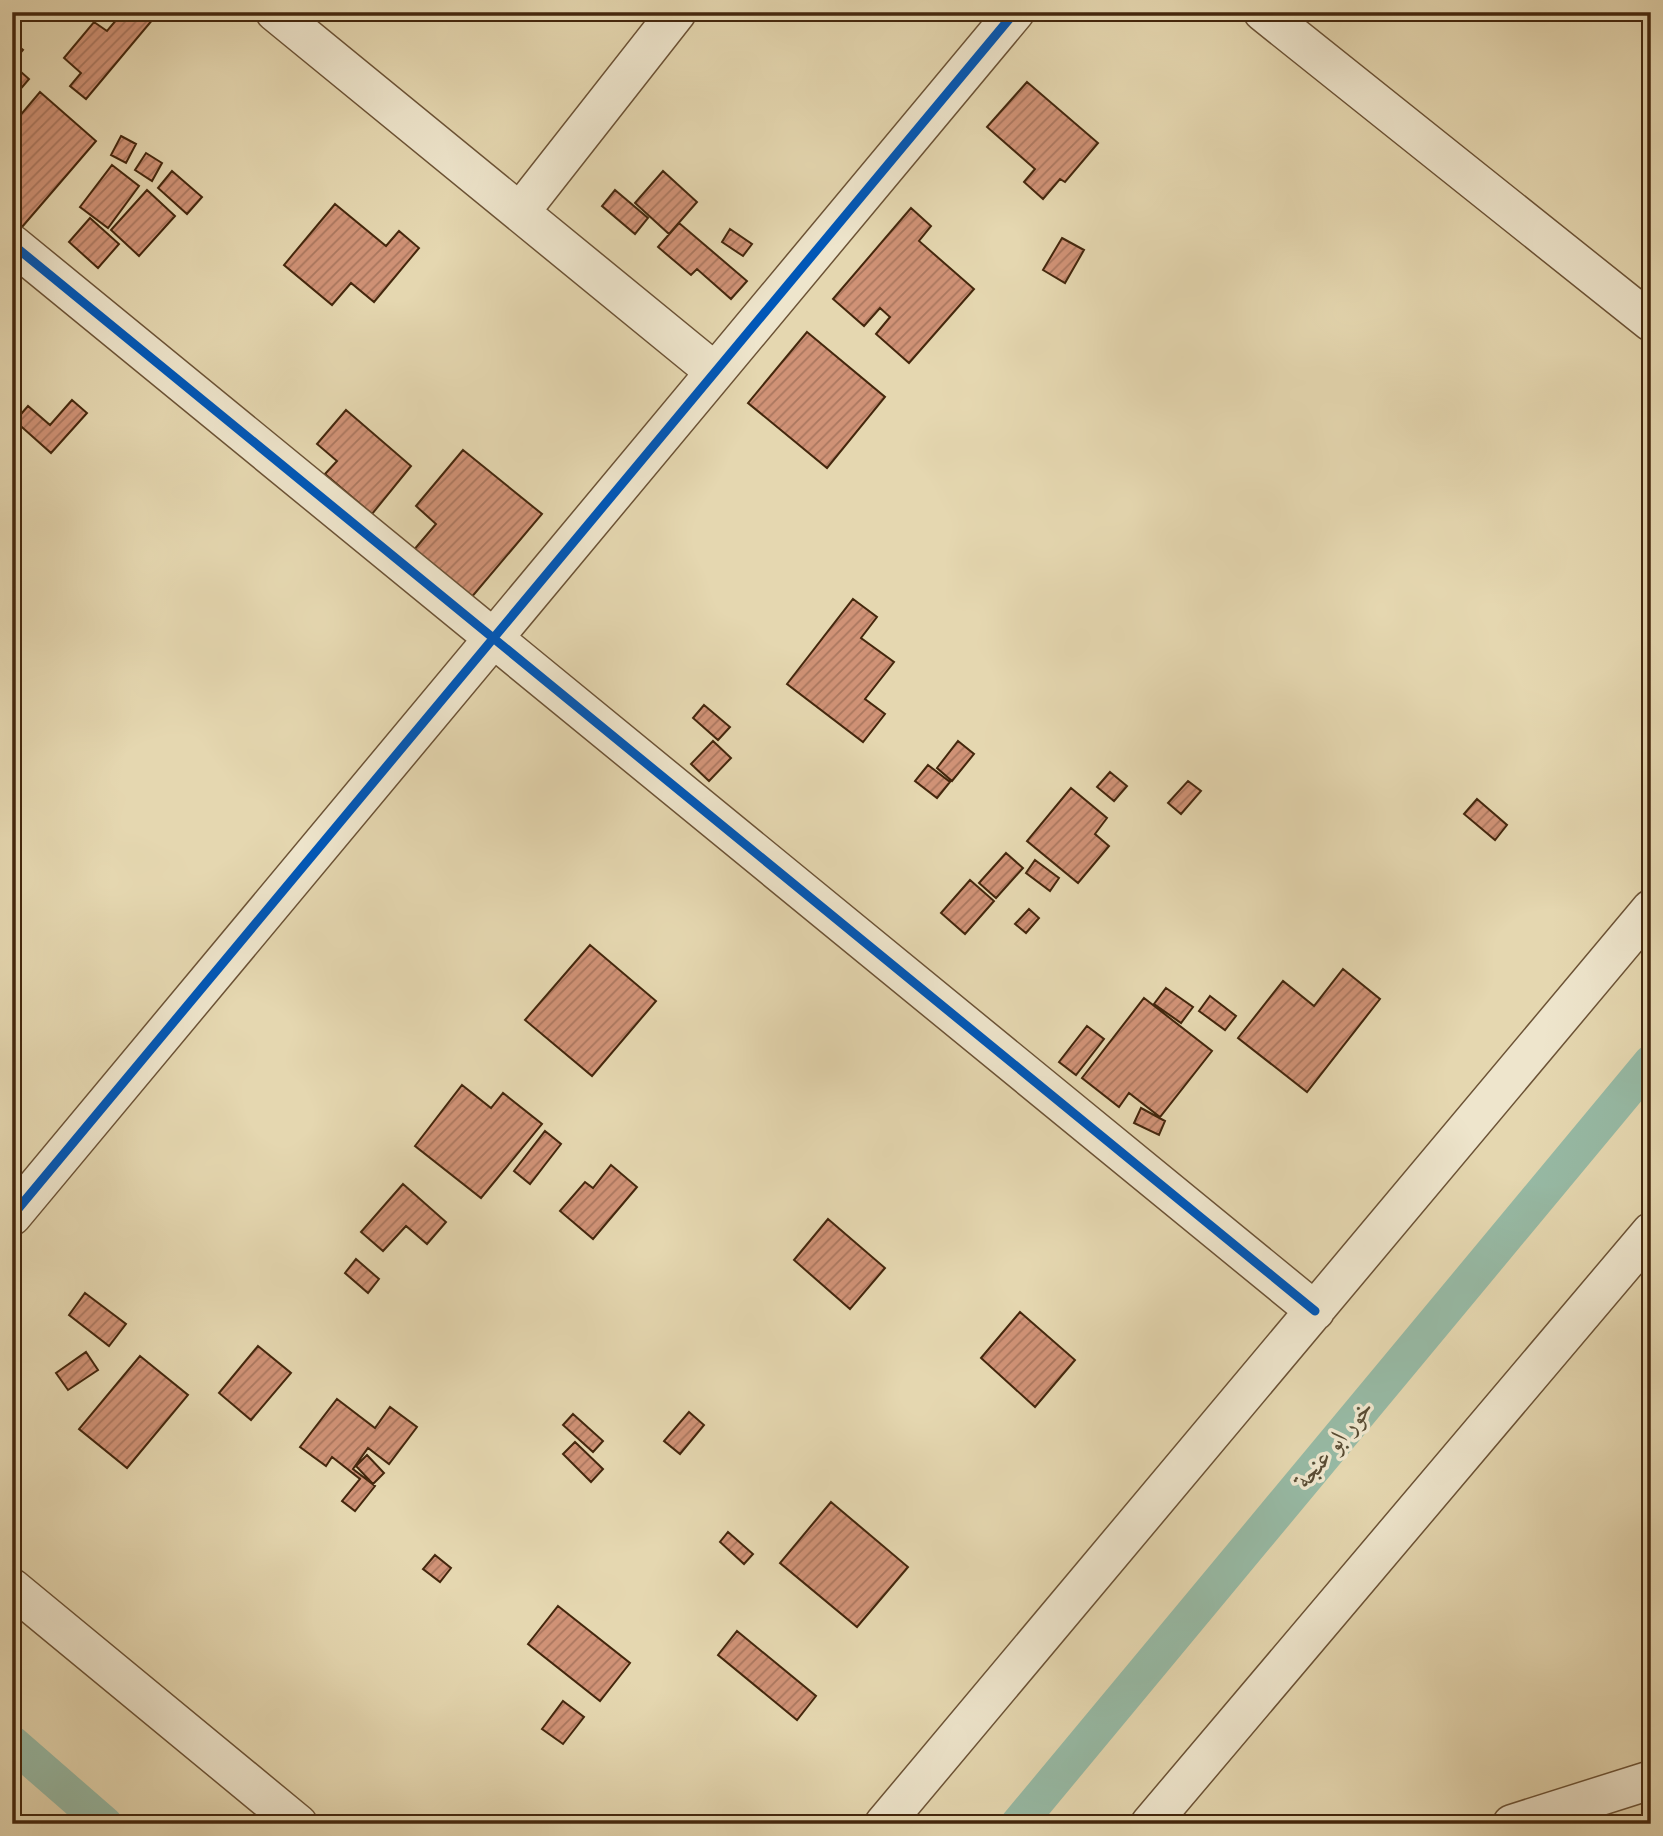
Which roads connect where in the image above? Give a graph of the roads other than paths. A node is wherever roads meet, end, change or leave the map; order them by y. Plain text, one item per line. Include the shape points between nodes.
1 (275, 12) edge
2 (677, 12) edge
3 (1015, 12) edge
4 (1263, 12) edge
5 (520, 212) junction
6 (12, 244) edge
7 (1651, 322) edge
8 (715, 372) junction
9 (493, 638) junction
10 (1651, 909) edge
11 (12, 1216) edge
12 (1651, 1232) edge
13 (1315, 1311) junction
14 (12, 1588) edge
15 (1651, 1780) edge
16 (298, 1824) edge
17 (884, 1824) edge
18 (1150, 1824) edge
19 (1512, 1824) edge

1 - 5 street
2 - 5 street
3 - 8 street
4 - 7 street
5 - 8 street
6 - 9 street
8 - 9 street
9 - 11 street
9 - 13 street
10 - 13 street
12 - 18 street
13 - 17 street
14 - 16 street
15 - 19 street

